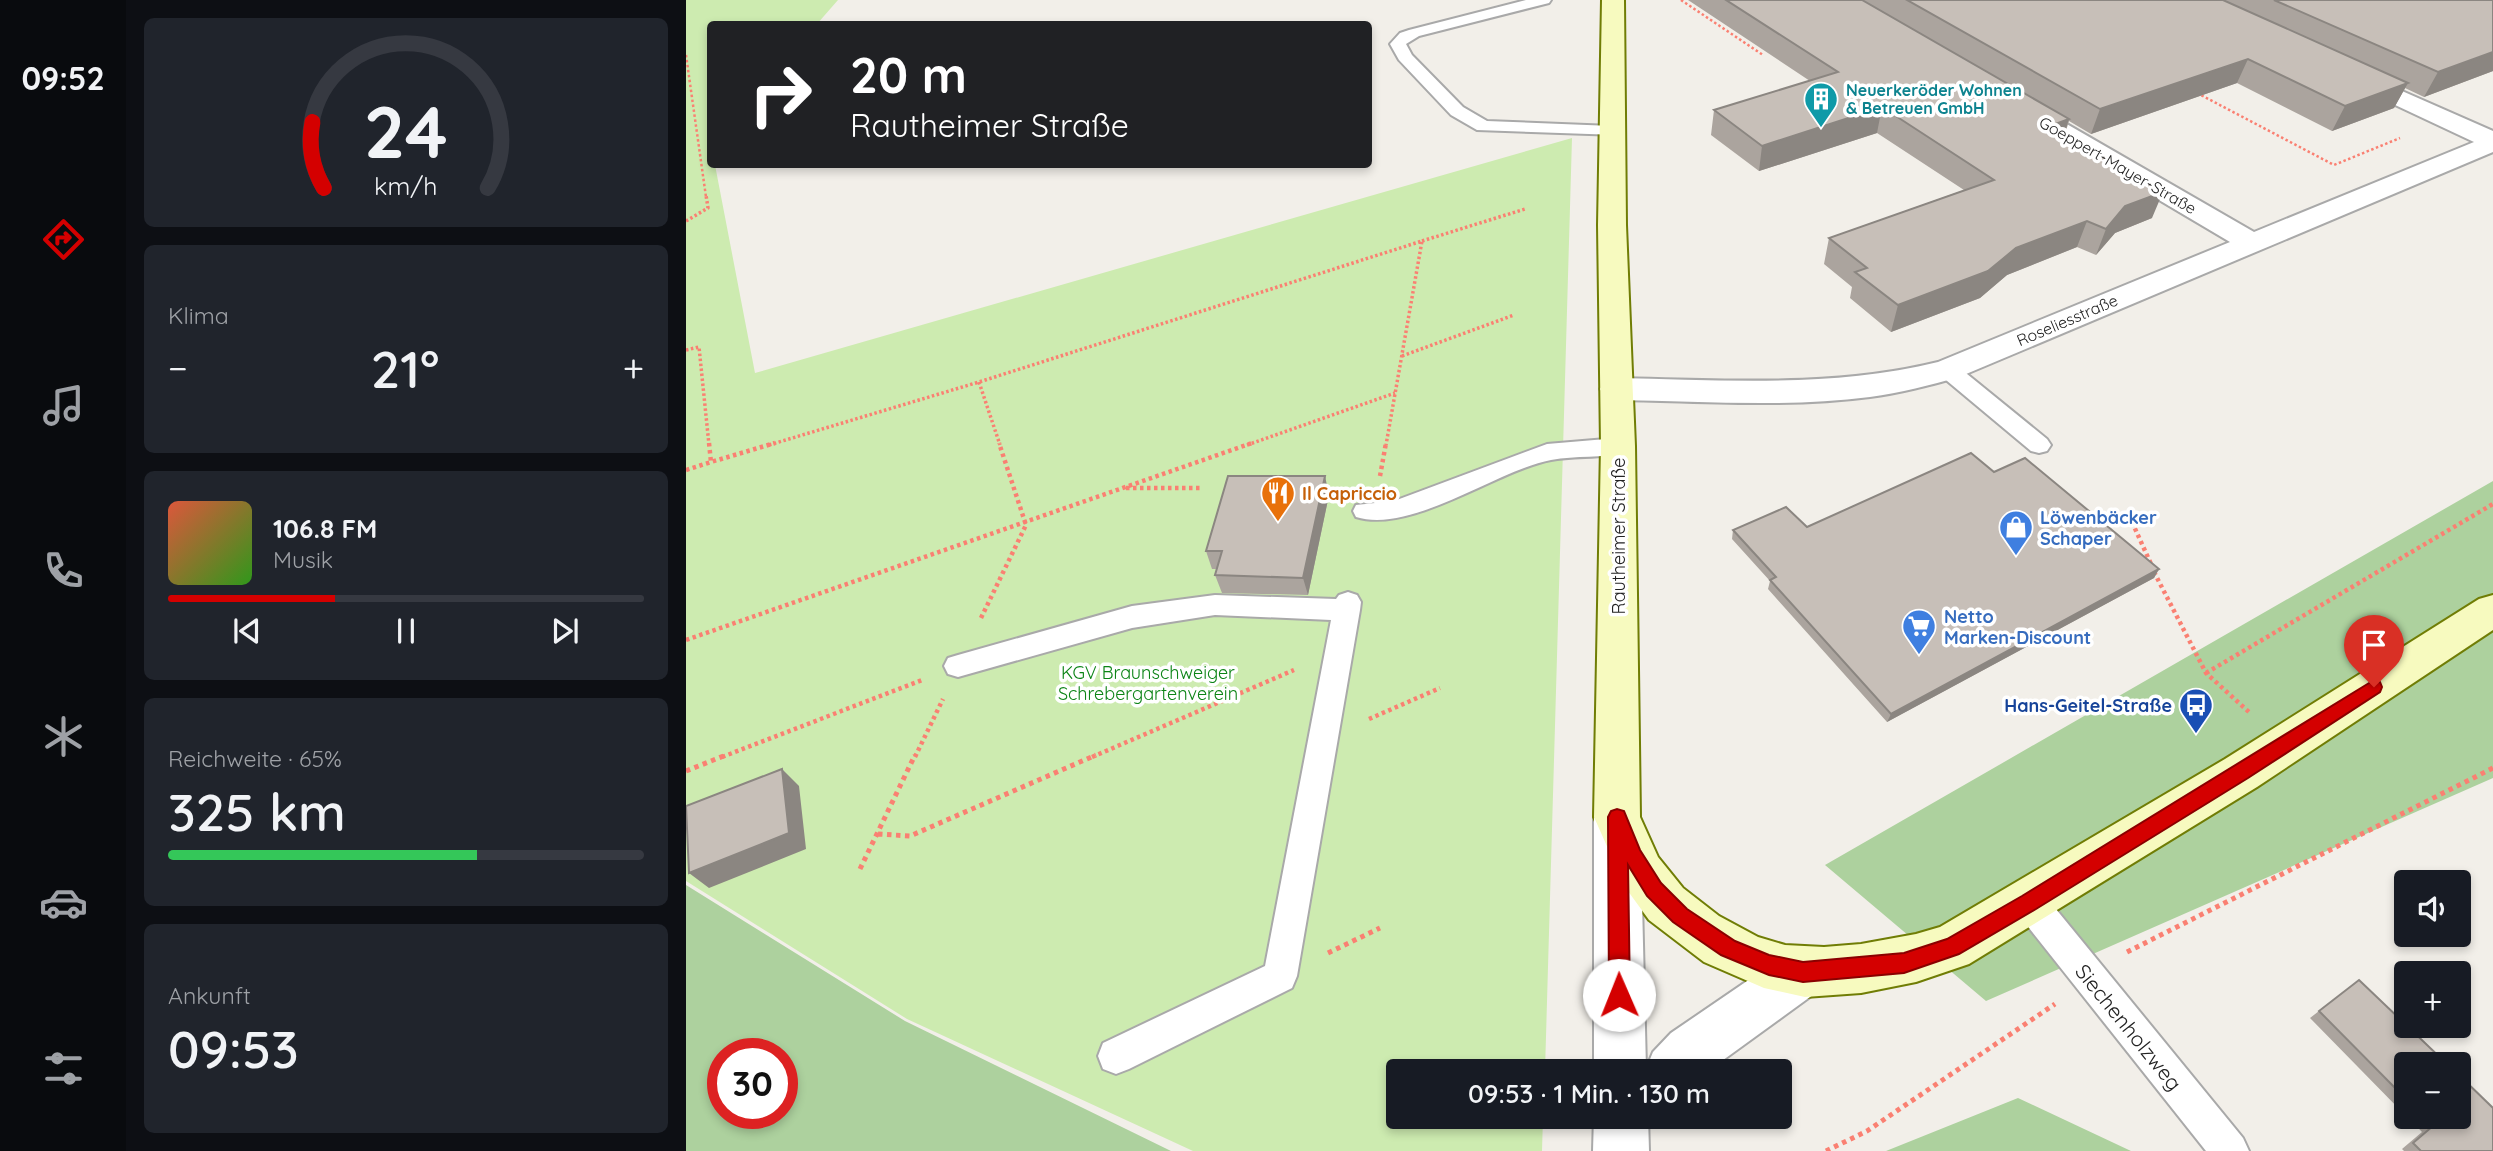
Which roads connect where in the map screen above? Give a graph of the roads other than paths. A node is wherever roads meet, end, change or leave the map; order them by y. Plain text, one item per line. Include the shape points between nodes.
1 (1544, 0) edge
2 (1613, 0) edge
3 (2336, 68) edge
4 (1994, 92) edge
5 (1612, 131) junction
6 (2493, 142) edge
7 (2252, 243) junction
8 (1948, 370) junction
9 (1617, 389) junction
10 (2039, 445) dead end
11 (1618, 446) junction
12 (1370, 511) road end
13 (1348, 606) joint
14 (2490, 615) edge
15 (958, 666) road end
16 (1617, 817) junction
17 (2029, 902) junction
18 (1803, 972) junction
19 (1116, 1056) dead end
20 (1620, 1059) edge
21 (1683, 1059) edge
22 (2230, 1151) edge

1 - 5 lane via 1414,33 1398,44 1457,111 1483,126
2 - 5 main road, Rautheimer Straße
3 - 6 street
4 - 7 street, Goeppert-Mayer-Straße
5 - 9 main road, Rautheimer Straße
6 - 7 street, Roseliesstraße
7 - 8 street, Roseliesstraße
8 - 9 street, Roseliesstraße via 1917,380 1861,388
8 - 10 lane
9 - 11 main road, Rautheimer Straße
11 - 12 lane via 1547,452 1396,510
11 - 16 main road, Rautheimer Straße
13 - 15 lane via 1215,605 1132,617
13 - 19 lane via 1280,976
14 - 17 main road, Rautheimer Straße
16 - 18 main road, Rautheimer Straße via 1632,854 1654,889 1680,915 1728,948 1769,965
16 - 20 street
17 - 18 main road, Rautheimer Straße via 1952,947 1904,963
17 - 22 lane, Siechenholzweg
18 - 21 street

